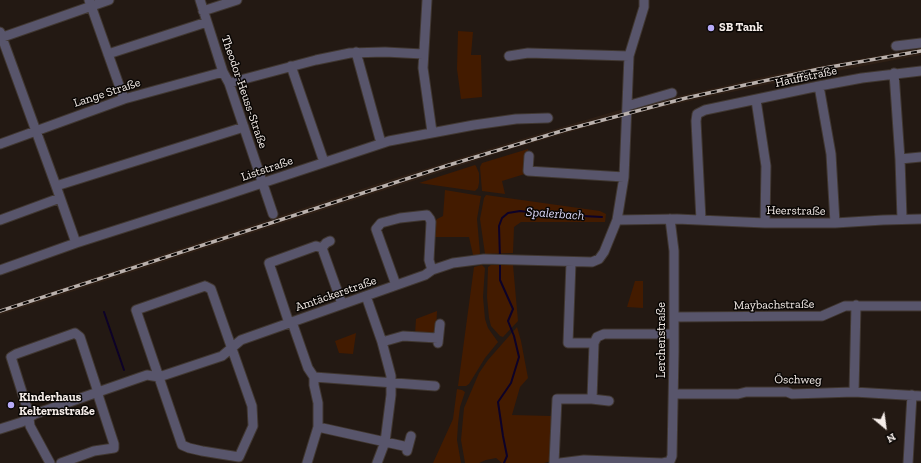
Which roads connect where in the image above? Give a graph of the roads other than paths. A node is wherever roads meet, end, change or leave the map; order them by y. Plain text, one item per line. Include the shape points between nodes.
1 (108, 0) edge
2 (200, 0) edge
3 (237, 0) edge
4 (427, 0) edge
5 (646, 2) edge
6 (90, 3) edge
7 (203, 11) junction
8 (207, 22) junction
9 (1, 36) edge
10 (921, 43) edge
11 (896, 46) dead end
12 (356, 52) junction
13 (108, 54) junction
14 (423, 54) junction
15 (509, 56) dead end
16 (629, 56) junction
17 (291, 66) junction
18 (921, 71) edge
19 (223, 72) junction
20 (894, 73) junction
21 (229, 83) junction
22 (818, 86) junction
23 (672, 93) dead end
24 (124, 99) junction
25 (756, 100) junction
26 (627, 106) junction
27 (548, 118) dead end
28 (244, 127) junction
29 (36, 130) junction
30 (432, 132) junction
31 (381, 143) junction
32 (0, 144) edge
33 (530, 156) dead end
34 (921, 157) edge
35 (900, 159) junction
36 (324, 162) junction
37 (624, 177) junction
38 (263, 182) junction
39 (56, 186) junction
40 (60, 198) junction
41 (274, 214) dead end
42 (670, 219) junction
43 (902, 219) junction
44 (0, 220) edge
45 (617, 220) junction
46 (701, 220) junction
47 (921, 220) edge
48 (765, 223) junction
49 (835, 224) junction
50 (330, 241) dead end
51 (76, 243) junction
52 (322, 248) junction
53 (571, 262) junction
54 (0, 270) edge
55 (432, 270) junction
56 (396, 285) junction
57 (366, 296) junction
58 (342, 304) junction
59 (856, 305) junction
60 (921, 306) edge
61 (674, 318) junction
62 (290, 323) junction
63 (440, 324) dead end
64 (674, 334) junction
65 (382, 342) junction
66 (594, 343) junction
67 (232, 348) junction
68 (314, 377) junction
69 (159, 378) junction
70 (391, 382) junction
71 (435, 386) dead end
72 (98, 392) junction
73 (854, 392) junction
74 (674, 394) junction
75 (917, 396) edge
76 (592, 399) junction
77 (609, 402) dead end
78 (29, 418) junction
79 (318, 427) junction
80 (0, 429) edge
81 (411, 436) dead end
82 (385, 442) junction
83 (670, 462) edge
84 (50, 463) edge
85 (61, 463) edge
86 (307, 463) edge
87 (377, 463) edge
88 (554, 463) edge
89 (560, 463) edge
90 (908, 463) edge

1 - 6 street
2 - 7 street, Theodor-Heuss-Straße
3 - 7 street
4 - 14 street
5 - 16 street, Amtäckerstraße
6 - 9 street
6 - 13 street
7 - 8 street, Theodor-Heuss-Straße
8 - 13 street
8 - 19 street, Theodor-Heuss-Straße
9 - 29 street
10 - 11 street
12 - 14 street
12 - 17 street
12 - 31 street
13 - 24 street
14 - 30 street
15 - 16 street via 528,53
16 - 26 street, Amtäckerstraße
17 - 21 street
17 - 36 street
18 - 20 street, Hauffstraße
19 - 21 street, Theodor-Heuss-Straße
19 - 24 street, Lange Straße
20 - 22 street, Hauffstraße
20 - 35 street
21 - 28 street, Theodor-Heuss-Straße
22 - 25 street, Hauffstraße
22 - 49 street via 831,154
23 - 26 street
24 - 29 street, Lange Straße
25 - 46 street, Hauffstraße via 705,110 697,114
25 - 48 street via 766,166
26 - 37 street, Amtäckerstraße
27 - 30 street, Liststraße via 516,119
28 - 38 street, Theodor-Heuss-Straße
28 - 39 street
29 - 32 street, Lange Straße
29 - 39 street
30 - 31 street, Liststraße
31 - 36 street, Liststraße
33 - 37 street via 528,171
34 - 35 street
35 - 43 street
36 - 38 street, Liststraße
37 - 45 street, Amtäckerstraße
38 - 41 street, Theodor-Heuss-Straße
38 - 51 street, Liststraße
39 - 40 street
40 - 44 street
40 - 51 street
42 - 45 street
42 - 46 street, Heerstraße
42 - 61 street, Lerchenstraße via 674,251
43 - 47 street, Heerstraße
43 - 49 street, Heerstraße
45 - 53 street, Amtäckerstraße via 602,257 592,262
46 - 48 street, Heerstraße
48 - 49 street, Heerstraße
50 - 52 street
51 - 54 street, Liststraße
52 - 58 street
52 - 62 street via 316,246 269,263
53 - 55 street, Amtäckerstraße via 484,259 453,263
53 - 66 street via 568,343
55 - 56 street, Amtäckerstraße
55 - 56 street via 429,260 431,222 427,215 381,223 376,229
56 - 57 street, Amtäckerstraße
57 - 58 street, Amtäckerstraße
57 - 65 street
58 - 62 street, Amtäckerstraße
59 - 60 street, Maybachstraße
59 - 61 street, Maybachstraße via 845,306 822,316
59 - 73 street
61 - 64 street, Lerchenstraße
62 - 67 street, Amtäckerstraße via 241,340
62 - 68 street
63 - 65 street via 438,341 403,336
64 - 66 street via 604,334 597,337
64 - 74 street, Lerchenstraße
65 - 70 street
66 - 76 street
67 - 69 street, Amtäckerstraße via 222,356
67 - 69 street via 211,289 205,286 136,310
67 - 69 street via 252,406 253,426 240,457 182,445
68 - 70 street
68 - 79 street
69 - 72 street, Amtäckerstraße via 147,375
70 - 71 street
70 - 82 street
72 - 78 street, Amtäckerstraße
72 - 78 street via 80,337 75,333 16,354 11,357
72 - 85 street via 114,448
73 - 74 street, Öschweg
73 - 75 street, Öschweg
74 - 83 street, Lerchenstraße
75 - 90 street
76 - 77 street
76 - 88 street via 557,398
78 - 80 street, Amtäckerstraße
78 - 84 street via 30,426
79 - 82 street
79 - 86 street
81 - 82 street via 407,449
82 - 87 street
83 - 89 street via 584,460

